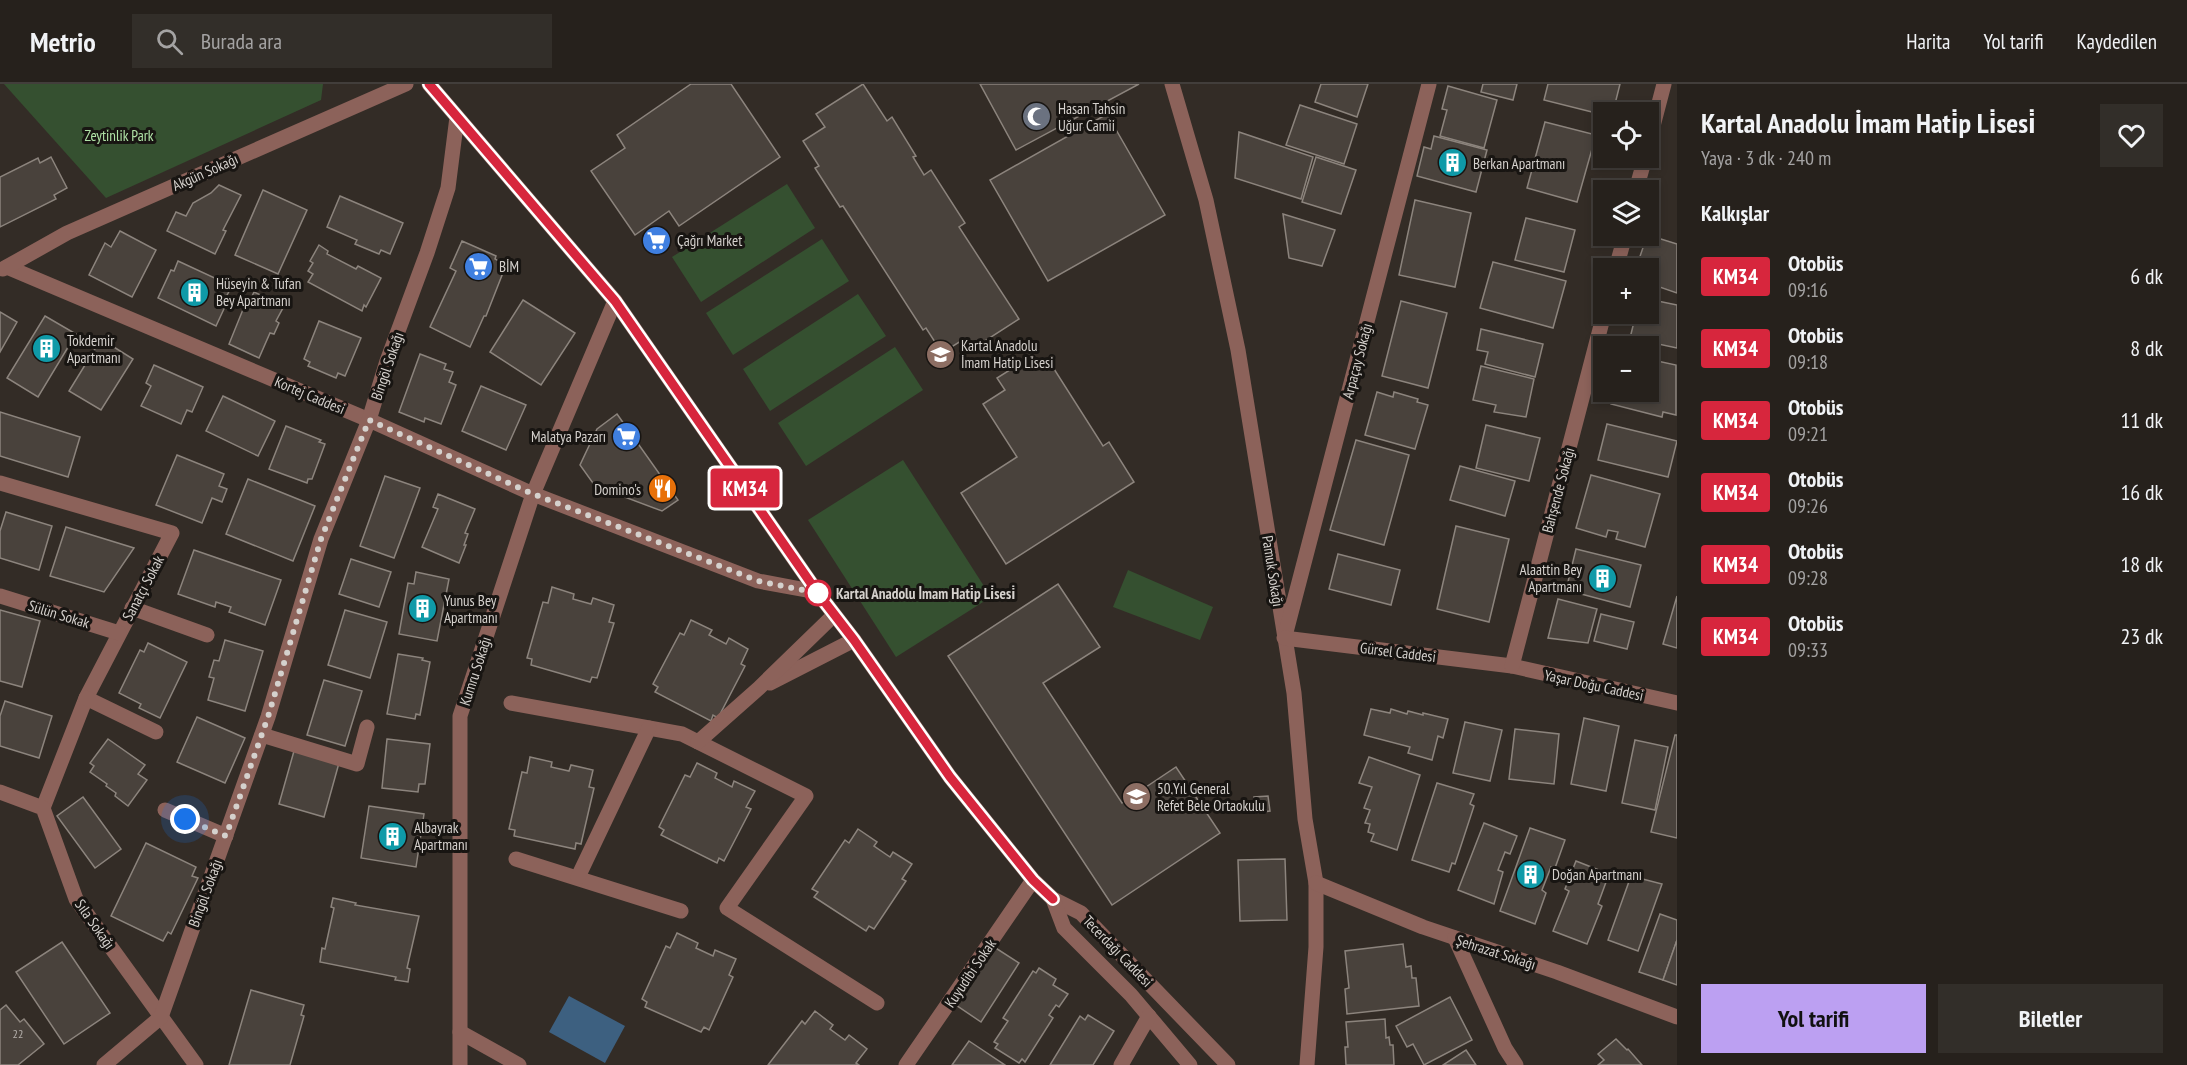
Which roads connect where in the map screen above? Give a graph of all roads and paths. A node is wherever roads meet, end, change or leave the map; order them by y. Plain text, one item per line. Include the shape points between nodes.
1 (406, 84) edge
2 (429, 84) edge
3 (1172, 84) edge
4 (1429, 84) edge
5 (1664, 84) edge
6 (1659, 103) edge
7 (457, 117) junction
8 (4, 269) edge
9 (615, 301) junction
10 (1601, 324) edge
11 (369, 420) junction
12 (0, 483) edge
13 (533, 494) junction
14 (817, 592) junction
15 (0, 596) edge
16 (132, 608) junction
17 (834, 615) junction
18 (119, 633) junction
19 (207, 635) dead end
20 (1284, 638) junction
21 (854, 640) junction
22 (1512, 666) junction
23 (759, 688) junction
24 (86, 698) junction
25 (511, 703) dead end
26 (1677, 703) edge
27 (367, 727) dead end
28 (649, 728) junction
29 (156, 732) dead end
30 (262, 735) junction
31 (698, 742) junction
32 (0, 792) edge
33 (43, 808) junction
34 (165, 810) dead end
35 (226, 836) junction
36 (516, 859) dead end
37 (578, 876) junction
38 (1033, 880) junction
39 (1316, 883) junction
40 (1053, 899) junction
41 (681, 911) dead end
42 (1455, 938) junction
43 (877, 1003) dead end
44 (1149, 1016) junction
45 (161, 1017) junction
46 (1677, 1017) edge
47 (460, 1032) junction
48 (104, 1065) edge
49 (196, 1065) edge
50 (460, 1065) edge
51 (519, 1065) edge
52 (906, 1065) edge
53 (1120, 1065) edge
54 (1190, 1065) edge
55 (1228, 1065) edge
56 (1307, 1065) edge
57 (1516, 1065) edge

1 - 8 street, Akgün Sokağı via 67,233
2 - 7 street
3 - 20 street, Pamuk Sokağı via 1206,200 1233,328
4 - 20 street, Arpaçay Sokağı
5 - 6 street
7 - 9 street
7 - 11 street, Bingöl Sokağı via 448,188
8 - 11 street, Kortej Caddesi
9 - 13 street, Kumru Sokağı
9 - 14 street
10 - 22 street, Bahşende Sokağı
11 - 13 street, Kortej Caddesi
11 - 30 street, Bingöl Sokağı via 321,539
12 - 16 street, Sanatçı Sokak via 172,533
13 - 14 street, Kortej Caddesi via 758,581
13 - 47 street, Kumru Sokağı via 460,716
14 - 17 street
15 - 18 street, Sülün Sokak
16 - 18 street, Sanatçı Sokak
16 - 19 street
17 - 21 street
17 - 23 street
18 - 24 street, Sanatçı Sokak
20 - 22 street, Gürsel Caddesi
20 - 39 street, Pamuk Sokağı
21 - 23 street
21 - 38 street via 950,777
22 - 26 street, Yaşar Doğu Caddesi
23 - 31 street
24 - 29 street
24 - 33 street, Sanatçı Sokak
25 - 28 street
27 - 30 street via 357,764
28 - 31 street via 682,734
28 - 37 street
30 - 35 street, Bingöl Sokağı
31 - 43 street via 806,796 727,908
32 - 33 street
33 - 45 street, Sıla Sokağı via 76,899
34 - 35 street
35 - 45 street, Bingöl Sokağı
36 - 37 street
37 - 41 street
38 - 40 street
38 - 52 street, Kuyudibi Sokak
39 - 42 street, Şehrazat Sokağı
39 - 56 street, Pamuk Sokağı via 1316,946
40 - 44 street, Tecerdağı Caddesi via 1064,928
40 - 55 street, Tecerdağı Caddesi via 1081,913
42 - 46 street, Şehrazat Sokağı
42 - 57 street
44 - 53 street
44 - 54 street, Tecerdağı Caddesi
45 - 48 street
45 - 49 street, Sıla Sokağı
47 - 50 street, Kumru Sokağı
47 - 51 street

